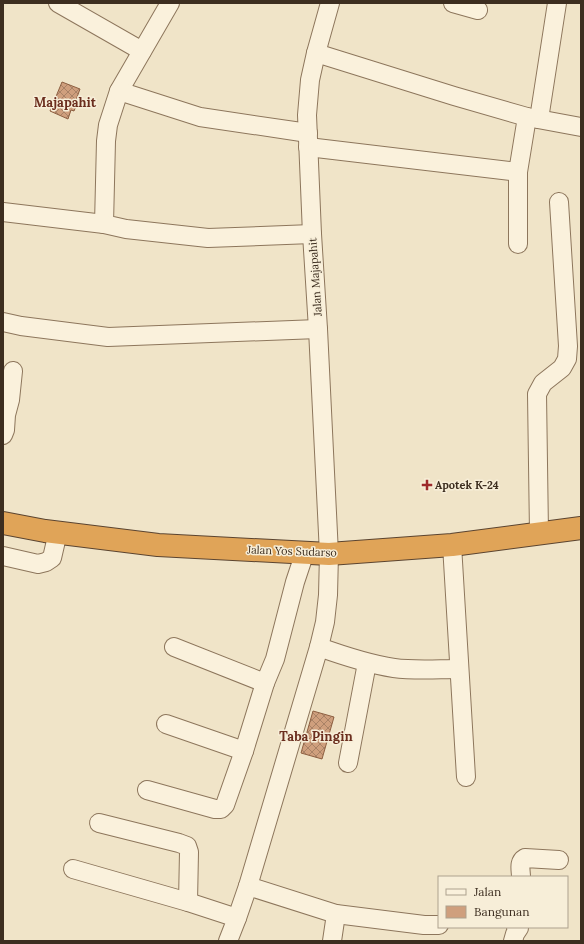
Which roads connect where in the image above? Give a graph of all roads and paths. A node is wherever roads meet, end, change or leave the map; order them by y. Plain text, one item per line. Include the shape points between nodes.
1 (58, 3) edge
2 (170, 3) edge
3 (330, 3) edge
4 (453, 3) edge
5 (557, 3) edge
6 (478, 10) dead end
7 (142, 51) junction
8 (316, 53) junction
9 (119, 91) junction
10 (533, 118) junction
11 (581, 127) edge
12 (308, 140) junction
13 (518, 172) junction
14 (559, 202) dead end
15 (3, 212) edge
16 (104, 224) junction
17 (312, 234) junction
18 (518, 244) dead end
19 (3, 322) edge
20 (318, 329) junction
21 (13, 371) dead end
22 (3, 435) edge
23 (3, 523) edge
24 (581, 528) edge
25 (58, 532) junction
26 (539, 533) junction
27 (452, 545) junction
28 (305, 552) junction
29 (329, 554) junction
30 (3, 556) edge
31 (174, 647) dead end
32 (319, 647) junction
33 (367, 663) junction
34 (459, 669) junction
35 (265, 683) junction
36 (166, 724) dead end
37 (244, 751) junction
38 (348, 763) dead end
39 (466, 777) dead end
40 (147, 790) dead end
41 (99, 823) dead end
42 (559, 860) dead end
43 (73, 869) dead end
44 (521, 876) edge
45 (248, 886) junction
46 (188, 902) junction
47 (336, 914) junction
48 (237, 918) junction
49 (438, 925) edge
50 (228, 941) edge
51 (332, 941) edge

1 - 7 street
2 - 7 street
3 - 8 street, Jalan Majapahit
4 - 6 street
5 - 10 street
7 - 9 street
8 - 10 street
8 - 12 street, Jalan Majapahit via 308,97
9 - 12 street via 200,117
9 - 16 street via 106,133
10 - 11 street
10 - 13 street
12 - 13 street
12 - 17 street, Jalan Majapahit
13 - 18 street
14 - 26 street via 568,346 567,359 562,368 543,383 537,394
15 - 16 street
16 - 17 street via 126,230 208,238
17 - 20 street, Jalan Majapahit
19 - 20 street via 108,337
20 - 29 street, Jalan Majapahit
21 - 22 street
23 - 25 highway, Jalan Yos Sudarso
24 - 26 highway, Jalan Yos Sudarso
25 - 28 highway, Jalan Yos Sudarso via 158,545
25 - 30 street via 52,558 46,562 38,564
26 - 27 highway, Jalan Yos Sudarso
27 - 29 highway, Jalan Yos Sudarso
27 - 34 street
28 - 29 highway, Jalan Yos Sudarso
28 - 35 street via 275,658
29 - 32 street, Jalan Majapahit via 328,595
31 - 35 street
32 - 33 street
32 - 45 street, Jalan Majapahit
33 - 34 street via 395,668
33 - 38 street
34 - 39 street
35 - 37 street
36 - 37 street
37 - 40 street via 226,804 221,809
41 - 46 street via 187,846
42 - 44 street via 525,858 520,863
43 - 46 street
45 - 47 street
45 - 48 street, Jalan Majapahit
46 - 48 street
47 - 49 street
47 - 51 street
48 - 50 street, Jalan Majapahit

